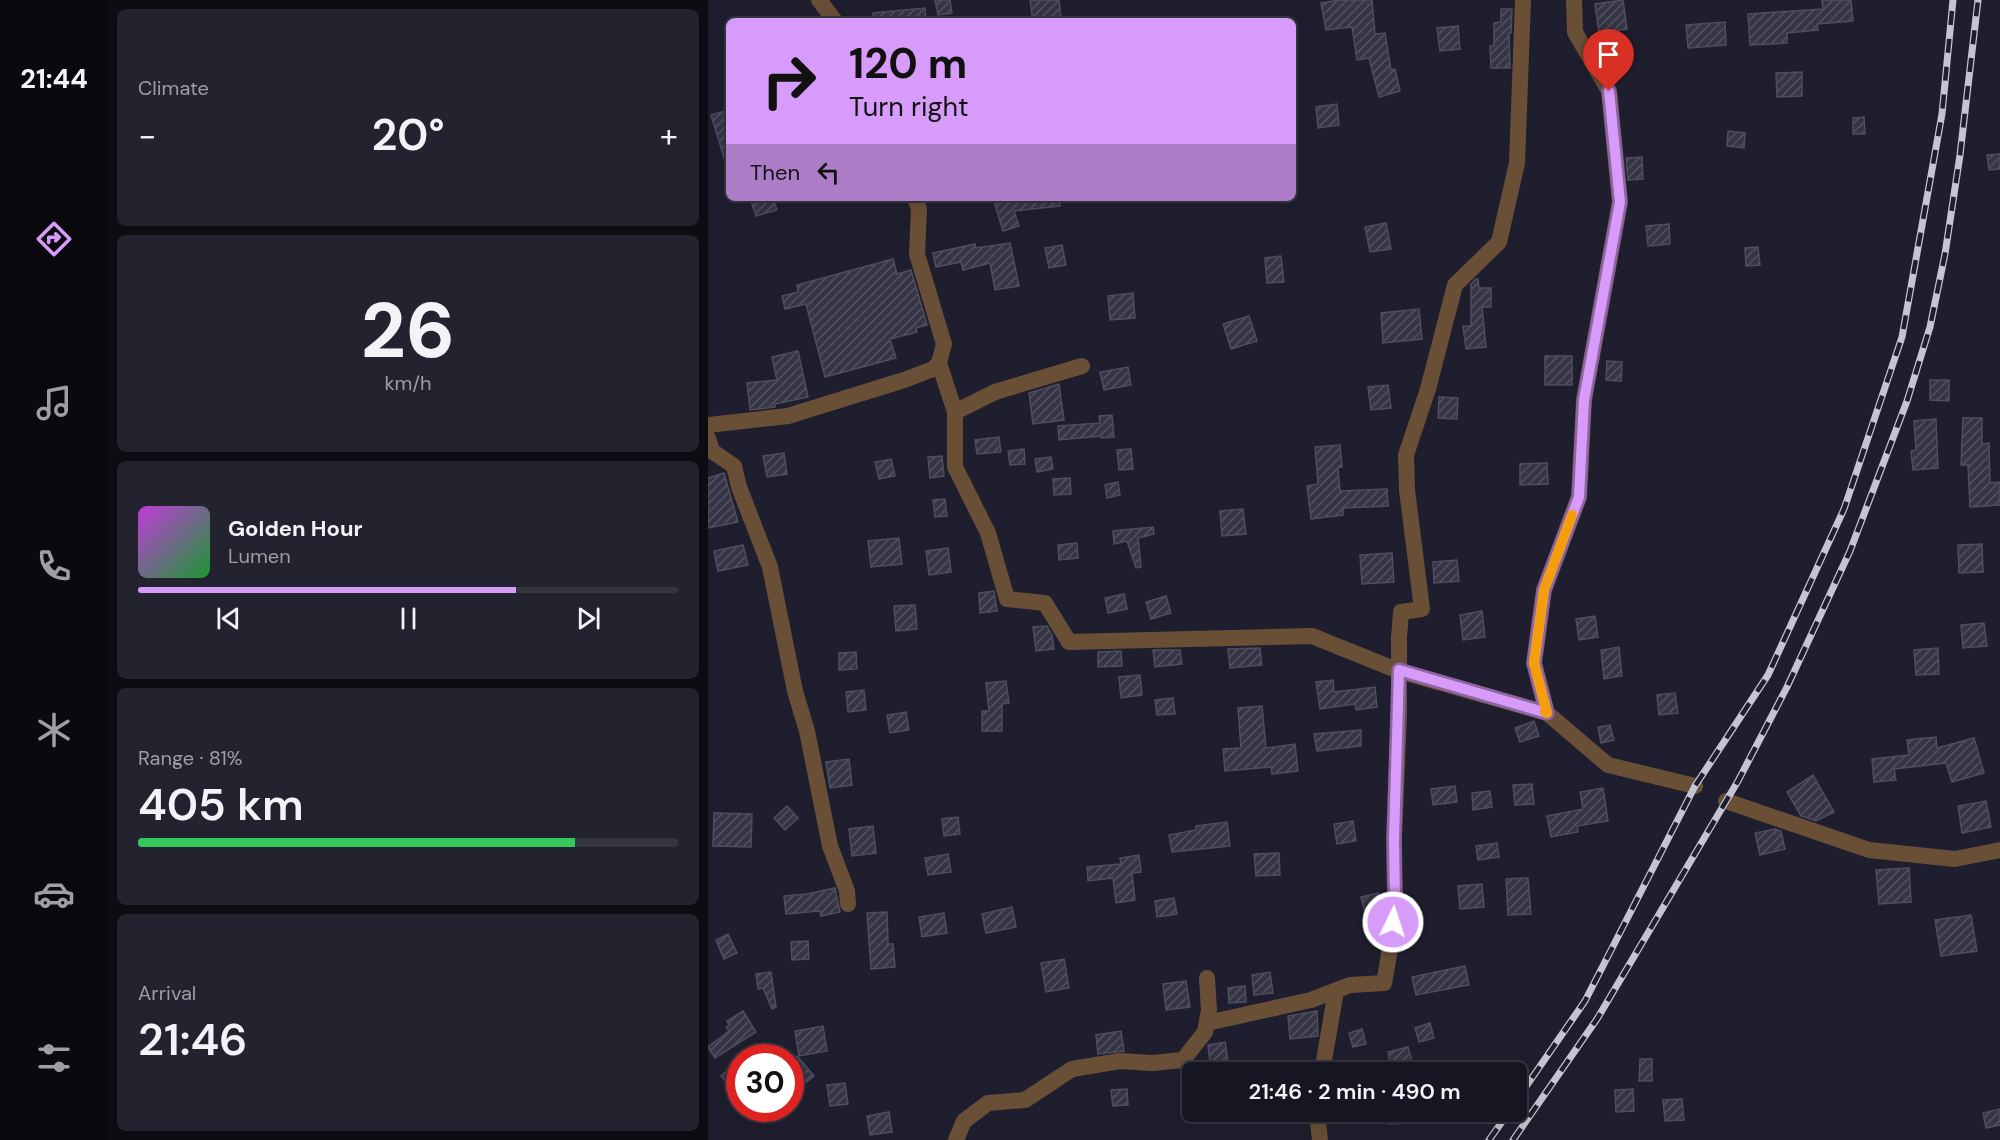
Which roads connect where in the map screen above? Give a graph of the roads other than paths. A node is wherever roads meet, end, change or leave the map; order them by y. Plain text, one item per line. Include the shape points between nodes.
1 (819, 0) edge
2 (1522, 0) edge
3 (1575, 0) edge
4 (833, 18) edge
5 (916, 201) edge
6 (939, 363) junction
7 (1082, 366) dead end
8 (955, 412) junction
9 (708, 425) edge
10 (708, 438) edge
11 (1399, 670) junction
12 (1547, 713) junction
13 (1695, 786) dead end
14 (1726, 801) dead end
15 (2000, 850) edge
16 (848, 904) dead end
17 (1207, 978) dead end
18 (1336, 991) junction
19 (1207, 1023) junction
20 (1324, 1062) edge
21 (1318, 1122) edge
22 (956, 1140) edge
23 (1320, 1140) edge

1 - 4 street
2 - 11 street via 1516,163 1499,242 1455,285 1406,455 1422,609 1401,612
3 - 12 street via 1575,32 1609,91 1620,202 1584,400 1579,497 1544,590 1534,663
5 - 6 street via 917,254 944,344
6 - 8 street
6 - 9 street via 904,380 788,416
7 - 8 street via 995,392
8 - 11 street via 956,467 988,533 1007,599 1045,603 1070,642 1312,636
10 - 16 street via 712,451 734,466 770,567 830,846
11 - 12 street
11 - 18 street via 1395,902 1384,983 1350,985
12 - 13 street via 1608,765
14 - 15 street via 1869,850 1955,859
17 - 19 street
18 - 19 street
18 - 20 street
19 - 22 street via 1205,1032 1182,1060 1120,1061 1072,1069 1025,1100 988,1103 964,1121
21 - 23 street

